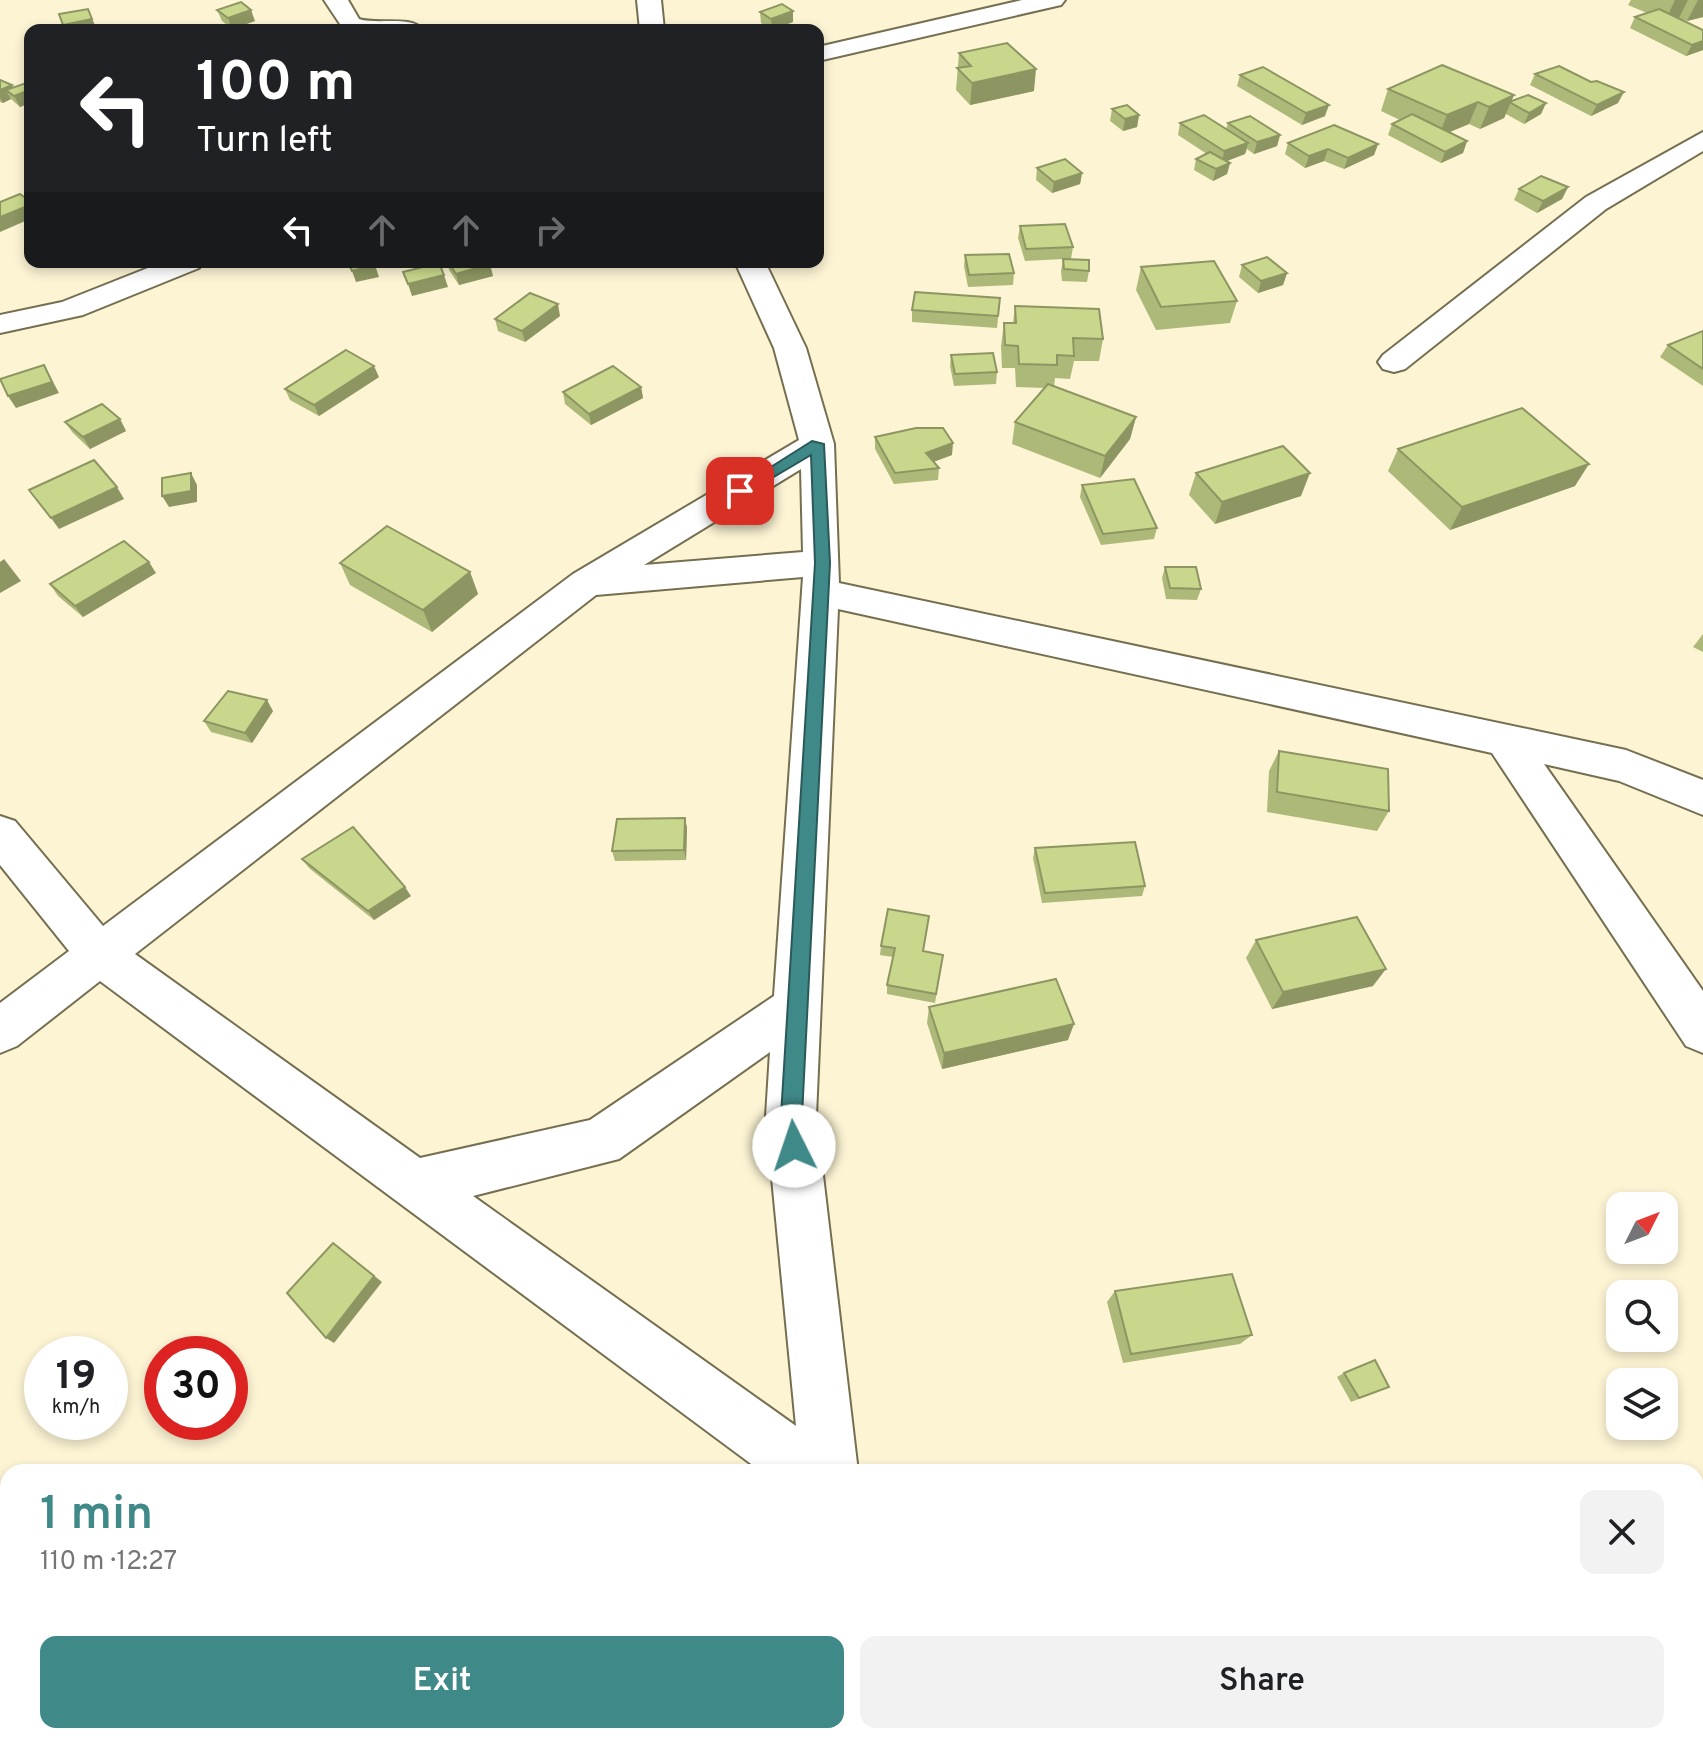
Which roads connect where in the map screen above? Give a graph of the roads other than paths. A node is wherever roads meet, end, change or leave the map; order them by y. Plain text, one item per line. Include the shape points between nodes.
1 (336, 0) edge
2 (649, 0) edge
3 (1053, 0) edge
4 (350, 24) edge
5 (651, 24) edge
6 (824, 53) edge
7 (1703, 140) edge
8 (173, 268) edge
9 (753, 268) edge
10 (6, 326) edge
11 (1394, 362) dead end
12 (817, 444) junction
13 (822, 578) junction
14 (586, 583) junction
15 (1505, 740) junction
16 (1703, 798) edge
17 (0, 834) edge
18 (100, 955) junction
19 (797, 1007) junction
20 (0, 1031) edge
21 (1703, 1031) edge
22 (415, 1184) junction
23 (799, 1464) edge
24 (828, 1464) edge

1 - 4 street
2 - 5 street
3 - 6 street
7 - 11 street via 1596,203
8 - 10 street
9 - 12 street via 790,348
12 - 13 street
12 - 14 street
13 - 14 street
13 - 15 street
13 - 19 street
14 - 18 street
15 - 16 street via 1626,766
15 - 21 street
17 - 18 street
18 - 20 street
18 - 22 street
19 - 22 street via 601,1142
19 - 24 street via 791,1116
22 - 23 street

